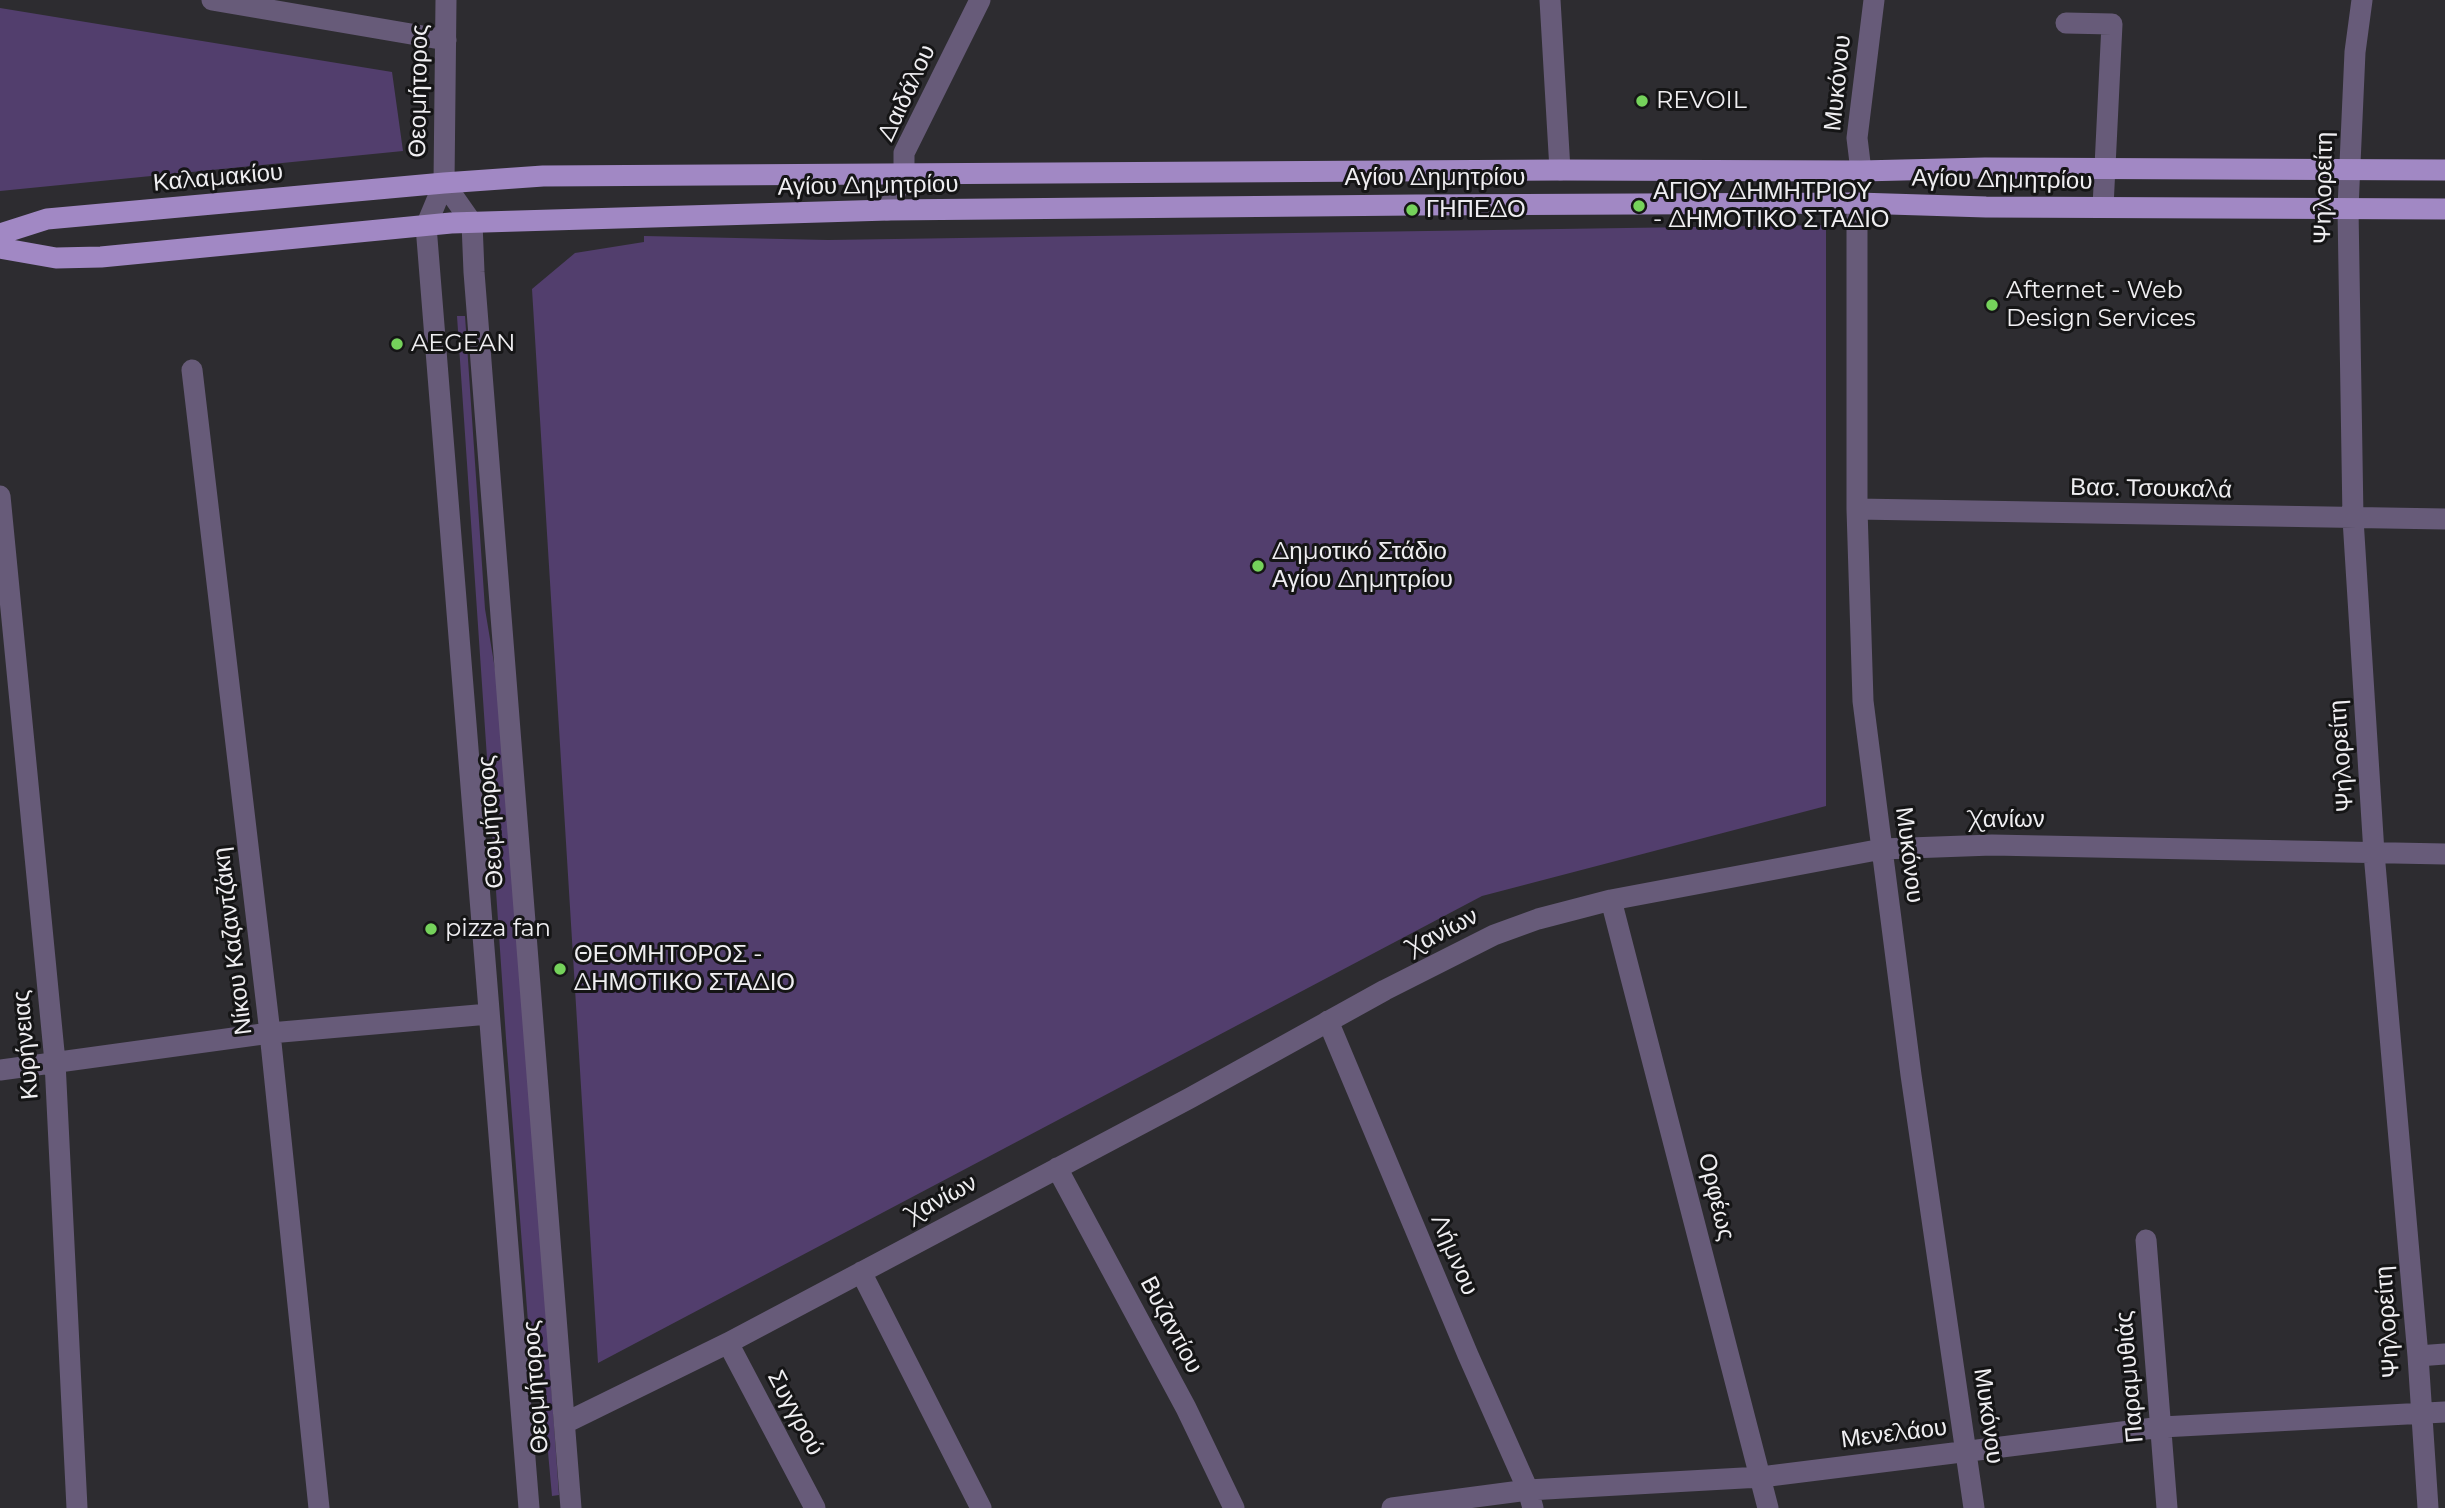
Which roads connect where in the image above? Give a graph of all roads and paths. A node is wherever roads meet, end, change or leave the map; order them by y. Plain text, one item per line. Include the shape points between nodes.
1 (212, 0) edge
2 (446, 0) edge
3 (980, 0) edge
4 (1550, 0) edge
5 (1874, 0) edge
6 (2362, 0) edge
7 (2066, 23) dead end
8 (446, 40) junction
9 (2104, 169) junction
10 (1560, 170) junction
11 (2351, 170) junction
12 (2445, 170) edge
13 (1861, 171) junction
14 (904, 173) junction
15 (443, 183) junction
16 (1857, 203) junction
17 (2103, 207) junction
18 (2348, 208) junction
19 (2445, 209) edge
20 (888, 210) junction
21 (472, 223) junction
22 (426, 226) junction
23 (0, 234) edge
24 (0, 248) edge
25 (192, 369) dead end
26 (0, 496) edge
27 (1857, 509) junction
28 (2353, 519) junction
29 (2445, 519) edge
30 (1882, 849) junction
31 (2374, 852) junction
32 (2445, 853) edge
33 (1611, 900) junction
34 (489, 1014) junction
35 (1328, 1021) junction
36 (270, 1033) junction
37 (55, 1062) junction
38 (0, 1070) edge
39 (1057, 1168) junction
40 (2146, 1240) dead end
41 (862, 1272) junction
42 (728, 1343) junction
43 (2445, 1354) edge
44 (2418, 1356) junction
45 (2445, 1412) edge
46 (2420, 1414) junction
47 (565, 1423) junction
48 (2162, 1427) junction
49 (1967, 1451) junction
50 (1761, 1477) junction
51 (1531, 1499) edge
52 (77, 1508) edge
53 (319, 1508) edge
54 (528, 1508) edge
55 (571, 1508) edge
56 (815, 1508) edge
57 (981, 1508) edge
58 (1234, 1508) edge
59 (1392, 1508) edge
60 (1768, 1508) edge
61 (1974, 1508) edge
62 (2167, 1508) edge
63 (2428, 1508) edge

1 - 8 street
2 - 8 street, Θεομήτορος
3 - 14 street, Δαιδάλου via 904,153
4 - 10 street
5 - 13 street, Μυκόνου via 1857,138
6 - 11 street, Ψηλορείτη via 2355,52
7 - 9 street via 2112,24
8 - 15 street, Θεομήτορος
9 - 11 main road, Αγίου Δημητρίου
9 - 13 main road, Αγίου Δημητρίου
9 - 17 street
10 - 13 main road, Αγίου Δημητρίου
10 - 14 main road, Αγίου Δημητρίου
11 - 12 main road, Αγίου Δημητρίου
11 - 18 street, Ψηλορείτη
14 - 15 main road, Αγίου Δημητρίου via 543,176
14 - 20 street, Δαιδάλου
15 - 21 street, Θεομήτορος
15 - 22 street, Θεομήτορος
15 - 23 main road, Καλαμακίου via 47,219
16 - 17 main road, Αγίου Δημητρίου
16 - 20 main road, Αγίου Δημητρίου
16 - 27 street, Μυκόνου
17 - 18 main road, Αγίου Δημητρίου
18 - 19 main road, Αγίου Δημητρίου
18 - 28 street, Ψηλορείτη
20 - 21 main road, Αγίου Δημητρίου
21 - 22 main road, Αγίου Δημητρίου
21 - 47 street, Θεομήτορος
22 - 24 main road via 101,257 56,258
22 - 34 street, Θεομήτορος
25 - 36 street, Νίκου Καζαντζάκη
26 - 37 street, Κυρήνειας
27 - 28 street, Βασ. Τσουκαλά
27 - 30 street, Μυκόνου via 1863,701
28 - 29 street, Βασ. Τσουκαλά
28 - 31 street, Ψηλορείτη
30 - 31 street, Χανίων via 1992,845
30 - 33 street, Χανίων
30 - 49 street, Μυκόνου
31 - 32 street, Χανίων
31 - 44 street, Ψηλορείτη
33 - 35 street, Χανίων via 1494,935
33 - 50 street, Ορφέως
34 - 36 street
34 - 54 street, Θεομήτορος
35 - 39 street, Χανίων
35 - 51 street, Λήμνου
36 - 37 street
36 - 53 street, Νίκου Καζαντζάκη
37 - 38 street
37 - 52 street, Κυρήνειας
39 - 41 street, Χανίων
39 - 58 street, Βυζαντίου via 1186,1408
40 - 48 street, Παραμυθιάς
41 - 42 street, Χανίων
41 - 57 street
42 - 47 street, Χανίων
42 - 56 street, Συγγρού
43 - 44 street
44 - 46 street, Ψηλορείτη
45 - 46 street, Μενελάου
46 - 48 street, Μενελάου
46 - 63 street, Ψηλορείτη
47 - 55 street, Θεομήτορος
48 - 49 street, Μενελάου
48 - 62 street, Παραμυθιάς
49 - 50 street, Μενελάου
49 - 61 street, Μυκόνου
50 - 51 street, Μενελάου
50 - 60 street, Ορφέως
51 - 59 street, Μενελάου

